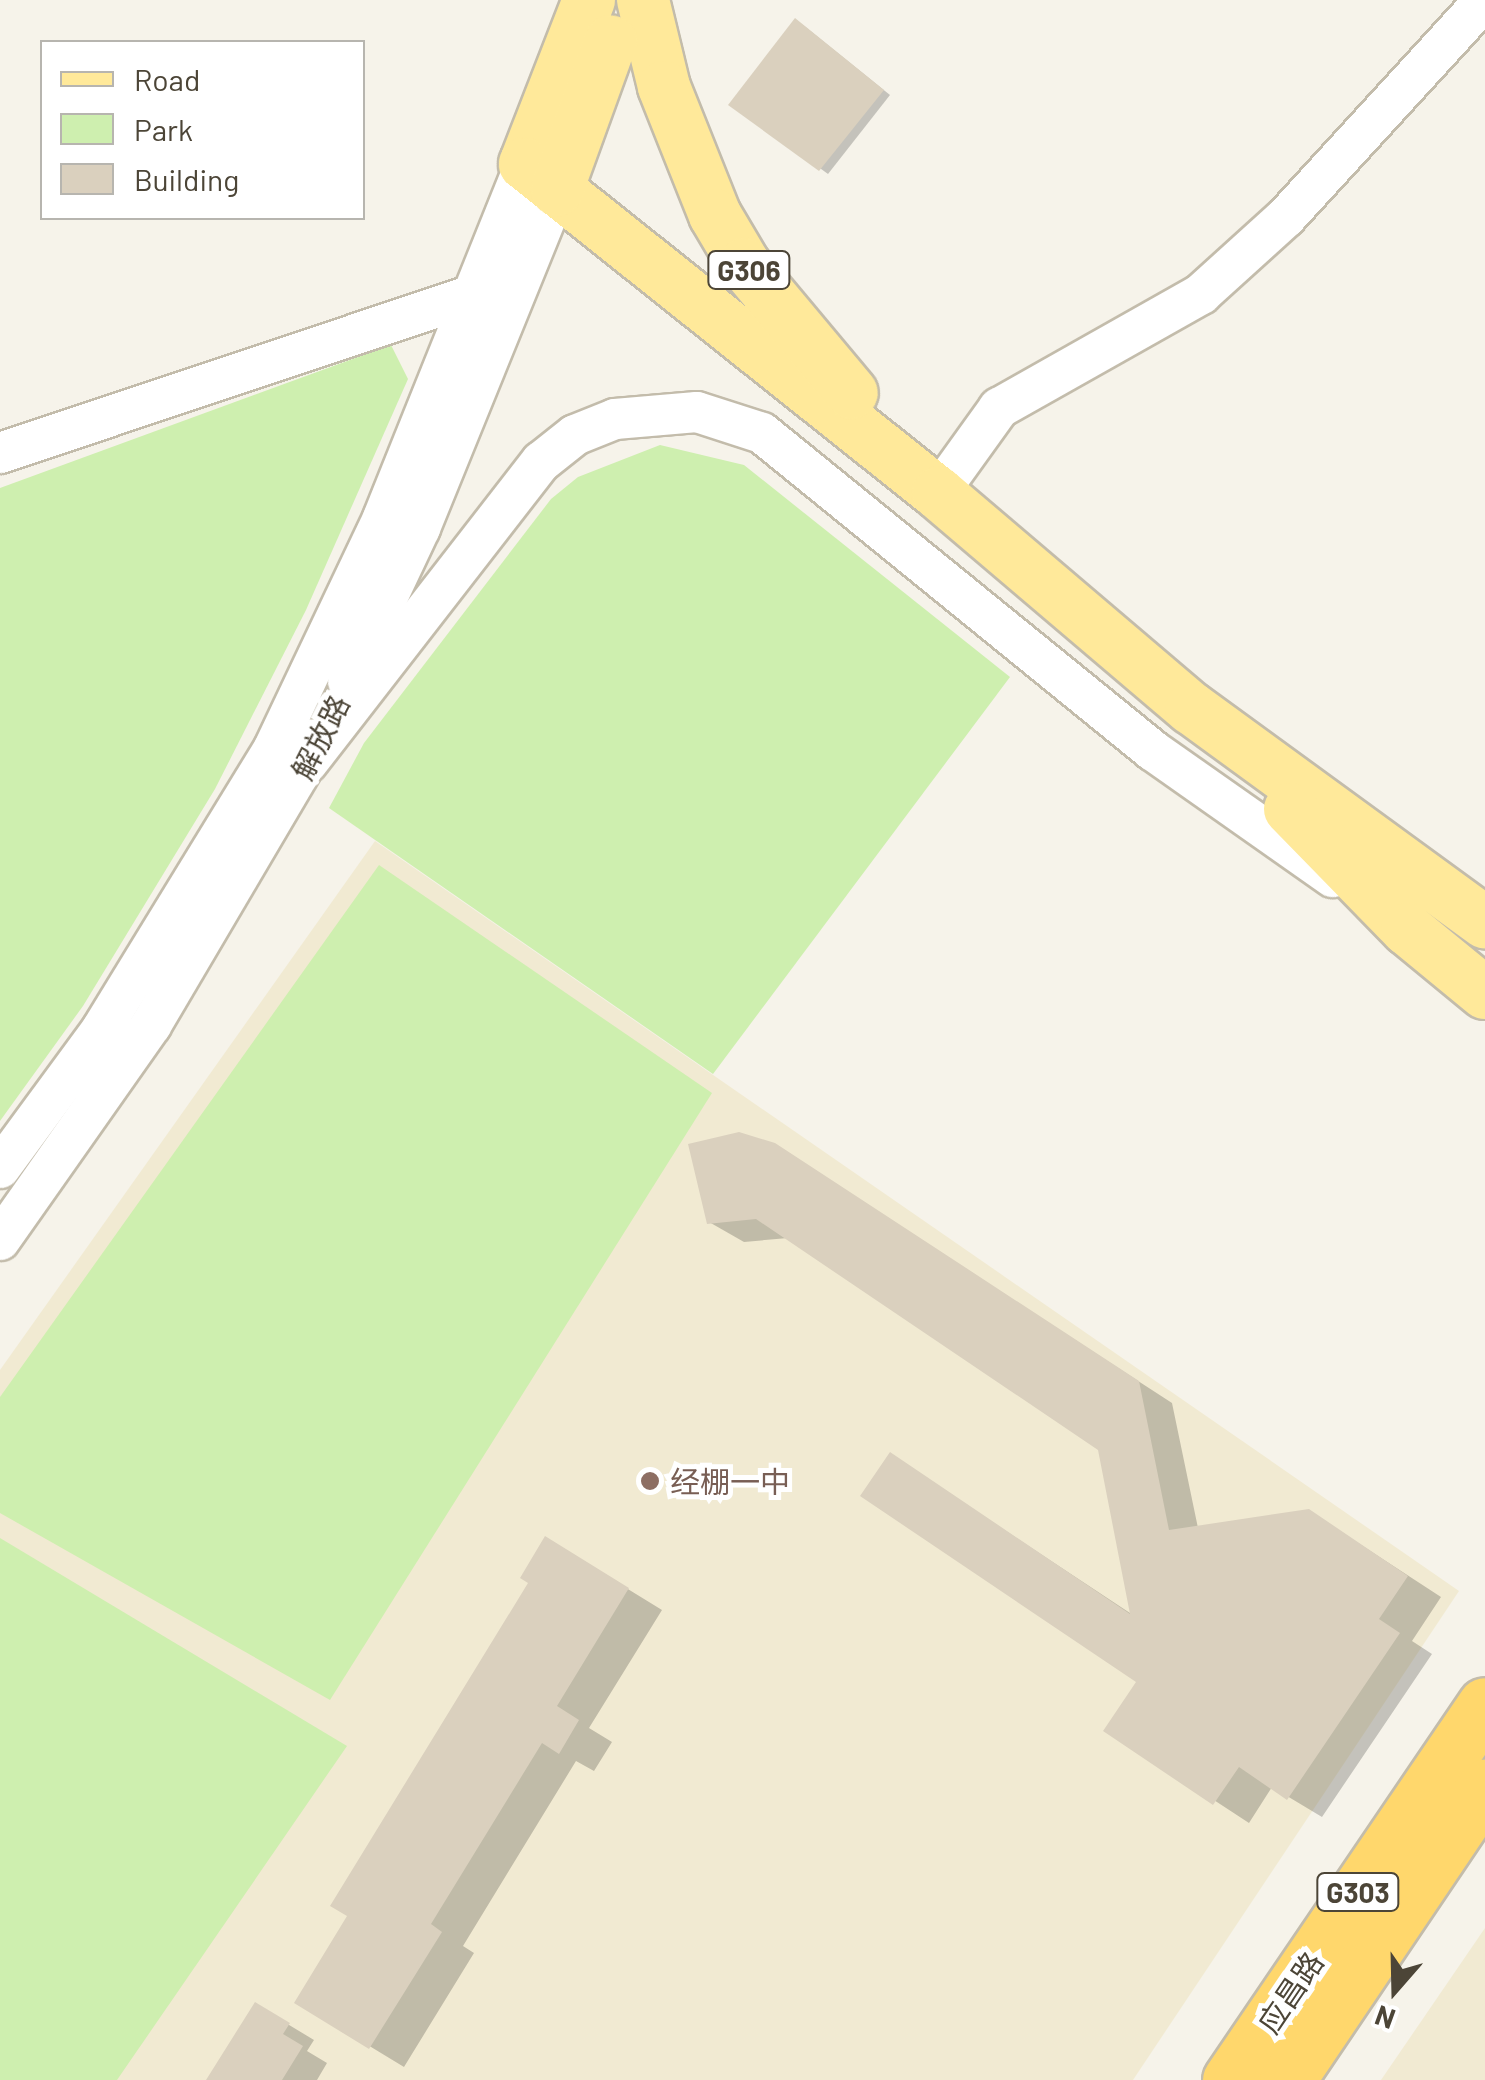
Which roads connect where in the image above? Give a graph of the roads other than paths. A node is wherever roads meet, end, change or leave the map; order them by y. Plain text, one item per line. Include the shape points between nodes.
1 (589, 0) edge
2 (626, 0) edge
3 (642, 0) edge
4 (1484, 0) edge
5 (541, 177) junction
6 (476, 294) junction
7 (0, 453) edge
8 (938, 493) junction
9 (1191, 708) junction
10 (308, 762) junction
11 (1485, 922) edge
12 (1407, 929) junction
13 (1485, 993) edge
14 (0, 1168) edge
15 (0, 1240) edge
16 (1485, 1704) edge
17 (1485, 1786) edge
18 (1230, 2080) edge
19 (1287, 2080) edge

1 - 5 main road
2 - 5 main road
3 - 8 main road, G306 via 664,86 715,215 785,317
4 - 8 street via 1286,218 1200,294 999,408
5 - 6 street, 解放路
5 - 8 main road
5 - 10 street, 解放路 via 420,528
6 - 7 street
6 - 14 street, 解放路 via 383,518 274,748 102,1029
8 - 9 main road
9 - 11 main road
9 - 12 main road
10 - 12 street via 542,462 575,436 616,419 697,412 762,433 1152,750
10 - 15 street, 解放路 via 151,1025
12 - 13 main road
16 - 18 highway, 应昌路 / G303
17 - 19 highway, 应昌路 / G303

